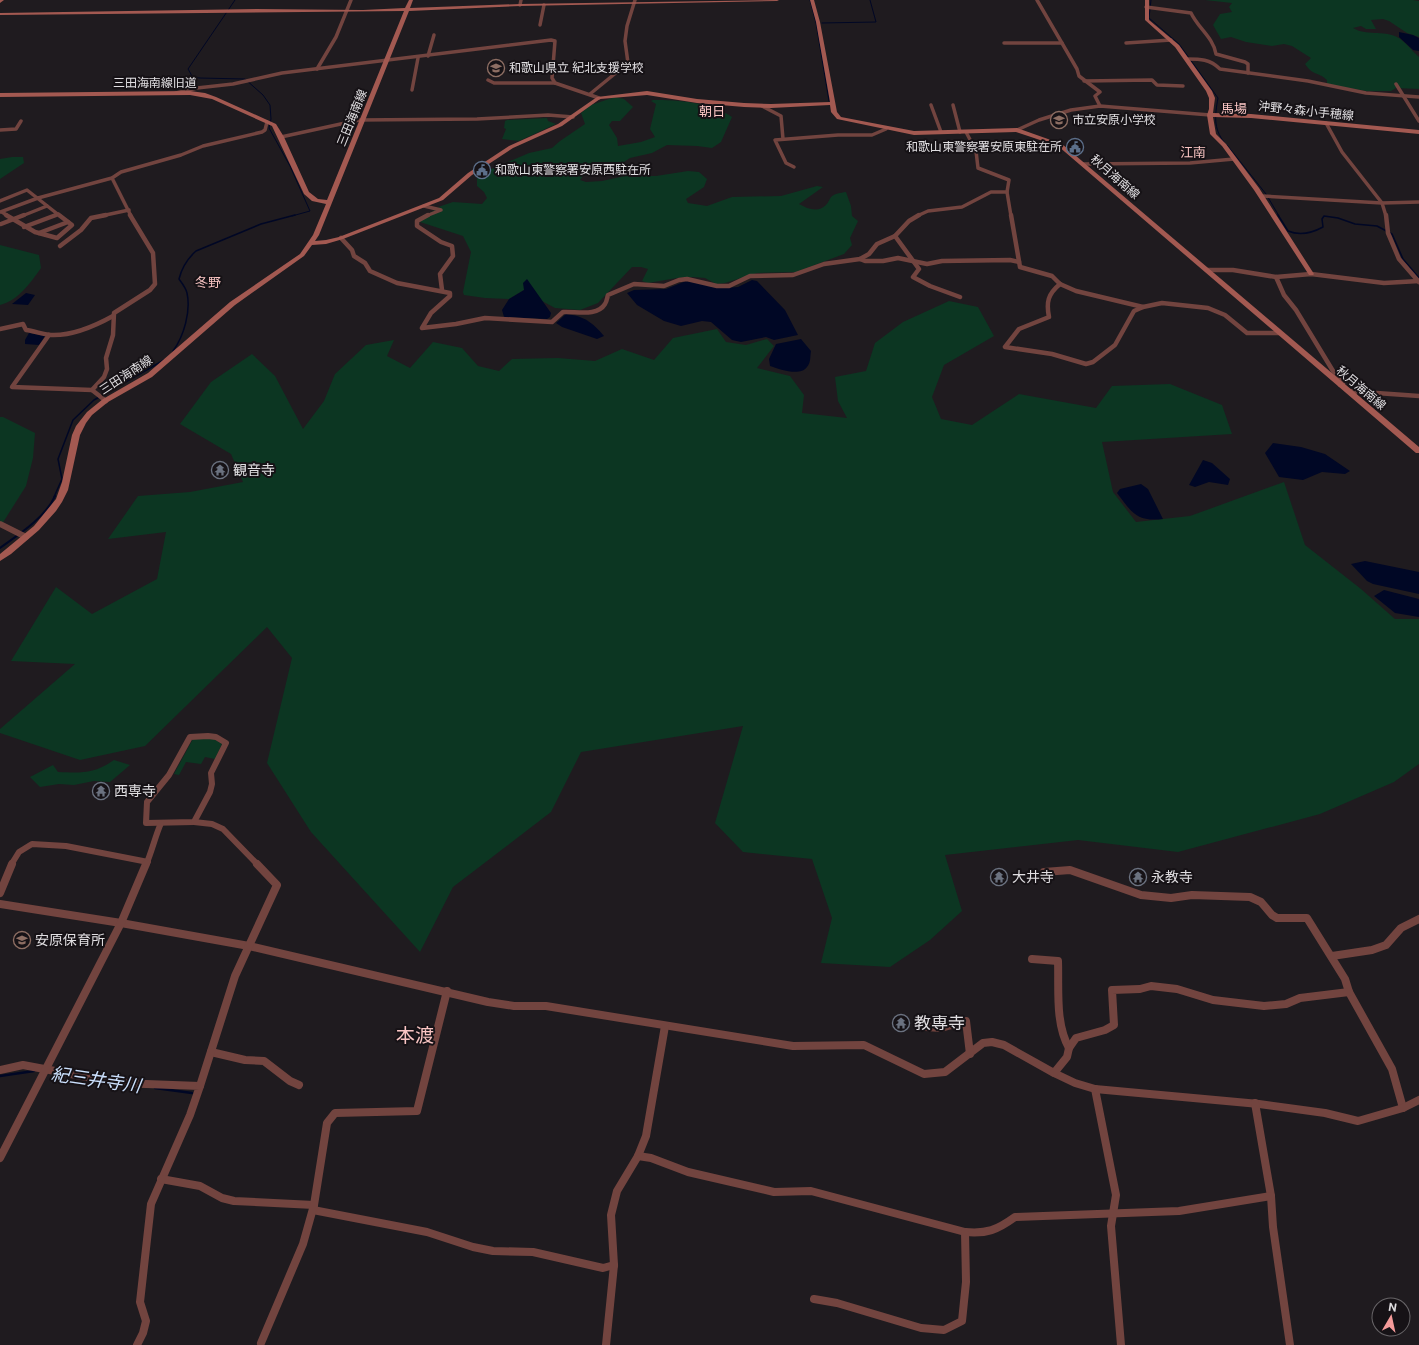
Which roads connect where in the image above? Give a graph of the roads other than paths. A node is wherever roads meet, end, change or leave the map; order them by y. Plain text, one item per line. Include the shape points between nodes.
1 (2, 0) edge
2 (351, 0) edge
3 (407, 0) edge
4 (411, 0) edge
5 (777, 0) edge
6 (812, 0) edge
7 (1037, 0) edge
8 (1147, 0) edge
9 (0, 2) edge
10 (635, 2) edge
11 (520, 3) edge
12 (544, 5) junction
13 (1146, 7) junction
14 (348, 10) junction
15 (405, 10) junction
16 (0, 14) edge
17 (540, 25) dead end
18 (434, 35) dead end
19 (1171, 40) junction
20 (1004, 43) dead end
21 (1062, 43) junction
22 (1126, 43) dead end
23 (428, 56) junction
24 (418, 58) junction
25 (1187, 59) junction
26 (384, 62) junction
27 (317, 69) junction
28 (1248, 73) junction
29 (488, 80) dead end
30 (1084, 81) junction
31 (555, 83) junction
32 (1396, 84) dead end
33 (1183, 86) dead end
34 (412, 90) dead end
35 (175, 93) junction
36 (590, 94) junction
37 (0, 95) edge
38 (1404, 96) junction
39 (1419, 97) edge
40 (599, 98) junction
41 (832, 103) junction
42 (930, 105) dead end
43 (953, 105) dead end
44 (762, 106) junction
45 (1100, 106) junction
46 (1210, 115) junction
47 (573, 117) junction
48 (360, 120) junction
49 (21, 121) dead end
50 (1419, 121) edge
51 (270, 123) junction
52 (1326, 123) junction
53 (886, 129) junction
54 (0, 130) edge
55 (1017, 130) junction
56 (941, 132) junction
57 (963, 132) junction
58 (1419, 132) edge
59 (281, 137) junction
60 (783, 139) junction
61 (1234, 159) junction
62 (129, 164) dead end
63 (1083, 164) junction
64 (794, 167) dead end
65 (132, 169) junction
66 (112, 178) junction
67 (1007, 192) junction
68 (1262, 196) junction
69 (38, 198) junction
70 (0, 201) edge
71 (326, 202) junction
72 (1419, 202) edge
73 (1382, 203) junction
74 (47, 206) junction
75 (424, 206) junction
76 (130, 210) junction
77 (1, 212) edge
78 (58, 214) junction
79 (13, 219) junction
80 (68, 222) junction
81 (1, 224) dead end
82 (24, 227) junction
83 (40, 233) junction
84 (895, 236) junction
85 (341, 238) junction
86 (310, 243) junction
87 (60, 246) dead end
88 (860, 259) junction
89 (914, 261) junction
90 (1019, 262) junction
91 (1207, 270) junction
92 (1311, 274) junction
93 (1276, 277) junction
94 (1419, 281) edge
95 (1060, 284) junction
96 (442, 290) junction
97 (960, 297) dead end
98 (1143, 307) junction
99 (113, 316) junction
100 (0, 329) edge
101 (1279, 333) junction
102 (49, 335) junction
103 (1340, 385) junction
104 (92, 390) junction
105 (1348, 391) junction
106 (1419, 396) edge
107 (106, 401) junction
108 (1419, 451) edge
109 (0, 524) edge
110 (26, 537) junction
111 (0, 558) edge
112 (194, 822) junction
113 (161, 823) junction
114 (148, 862) junction
115 (1044, 872) dead end
116 (0, 893) edge
117 (0, 904) edge
118 (1419, 919) edge
119 (121, 923) junction
120 (249, 946) junction
121 (1332, 956) junction
122 (1032, 959) dead end
123 (448, 991) junction
124 (1349, 992) junction
125 (665, 1026) junction
126 (926, 1028) dead end
127 (1069, 1048) junction
128 (211, 1052) junction
129 (970, 1054) junction
130 (46, 1069) junction
131 (0, 1070) edge
132 (1054, 1073) junction
133 (299, 1085) dead end
134 (200, 1086) junction
135 (1095, 1089) junction
136 (1419, 1100) edge
137 (1255, 1103) junction
138 (1403, 1108) junction
139 (638, 1156) junction
140 (0, 1158) edge
141 (160, 1179) junction
142 (1270, 1196) junction
143 (313, 1208) junction
144 (1114, 1212) junction
145 (965, 1232) junction
146 (614, 1265) junction
147 (814, 1299) dead end
148 (261, 1343) dead end
149 (137, 1345) edge
150 (606, 1345) edge
151 (1121, 1345) edge
152 (1290, 1345) edge

1 - 9 main road
2 - 14 street
3 - 15 main road, 三田海南線
4 - 15 main road, 三田海南線
5 - 10 main road
6 - 41 main road, 秋月海南線
7 - 21 street
8 - 13 main road
10 - 12 main road
10 - 36 street via 625,41 628,63
11 - 12 main road
11 - 15 main road
12 - 17 street
13 - 19 main road via 1147,20
13 - 28 street via 1191,13 1201,31 1215,47 1216,54 1245,62 1248,64
14 - 15 main road
14 - 16 main road
14 - 27 street
15 - 26 main road, 三田海南線
18 - 23 street
19 - 22 street
19 - 25 main road
20 - 21 street
21 - 30 street
23 - 24 street
23 - 31 street via 555,41 552,78
24 - 26 street
24 - 34 street
25 - 28 street via 1202,59 1214,63 1220,69
25 - 46 main road via 1212,98
26 - 27 street
26 - 48 main road, 三田海南線
27 - 35 street
28 - 38 street via 1308,81 1366,93
29 - 31 street via 494,83
30 - 33 street via 1152,80 1157,85
30 - 45 street via 1100,92 1095,96
31 - 36 street
32 - 38 street
35 - 37 main road, 三田海南線旧道
35 - 51 main road, 三田海南線旧道 via 205,95
36 - 40 street
38 - 39 street
38 - 50 street
40 - 44 main road via 655,93 697,101
40 - 47 main road
41 - 44 main road
41 - 53 main road, 秋月海南線 via 835,115 839,118
42 - 56 street
43 - 57 street
44 - 60 street via 781,116
45 - 46 street
45 - 55 street via 1071,110
46 - 52 main road, 沖野々森小手穂線
46 - 61 main road via 1212,134
47 - 48 street via 548,115 477,119
47 - 75 main road via 511,147 470,174 441,199
48 - 59 street
48 - 71 main road, 三田海南線
49 - 54 street via 16,129
51 - 59 main road via 277,128
51 - 65 street via 262,132 203,146
52 - 58 main road, 沖野々森小手穂線
52 - 73 street via 1342,152
53 - 56 main road, 秋月海南線 via 914,133
53 - 60 street via 872,135
55 - 57 main road, 秋月海南線
55 - 63 main road, 秋月海南線 via 1056,143
56 - 57 main road, 秋月海南線
57 - 67 street via 976,151 978,168 1009,180
59 - 71 main road via 306,193 312,199
60 - 64 street via 775,140 786,163
61 - 63 street via 1190,163
61 - 68 main road
62 - 65 street
63 - 91 main road, 秋月海南線
65 - 66 street
66 - 69 street
66 - 76 street
67 - 84 street via 991,192 962,207 922,213 909,221
67 - 90 street
68 - 73 street
68 - 92 main road
69 - 70 street via 26,190
69 - 74 street
69 - 77 street
71 - 86 main road, 三田海南線 via 316,235
72 - 73 street
73 - 94 street via 1388,233 1399,259
74 - 78 street
74 - 79 street
75 - 85 main road
75 - 96 street via 441,210 417,221 417,226 452,246 453,256 440,274
76 - 87 street via 95,216
76 - 99 street via 137,228 153,253 155,284
77 - 79 street
78 - 80 street
78 - 82 street
79 - 81 street
79 - 82 street
80 - 83 street
80 - 83 street via 72,225 71,228 57,238
82 - 83 street
84 - 88 street via 877,244 869,254
84 - 89 street
85 - 86 main road
85 - 96 street via 354,256 379,276 397,283
86 - 107 main road, 三田海南線 via 302,255 225,309 149,376
88 - 89 street via 883,261 898,258
88 - 96 street via 824,264 793,276 750,276 729,286 687,279 664,286 634,284 608,295 602,308 581,314 563,312 552,322 485,318 422,328 428,315 450,296 450,293
89 - 90 street via 928,264 942,261
89 - 97 street via 919,269 913,277
90 - 95 street via 1020,267 1052,276
91 - 93 street via 1233,270
91 - 101 main road, 秋月海南線
92 - 93 street
92 - 94 street via 1384,282
93 - 103 street via 1284,295 1343,383
95 - 98 street via 1076,291
95 - 98 street via 1050,292 1046,302 1049,317 1019,329 1005,347 1052,354 1086,364 1093,362 1115,345 1134,311
98 - 101 street via 1162,303 1208,308 1225,315 1246,334
99 - 102 street via 78,330
99 - 104 street via 113,335 106,358 107,369 104,377
100 - 102 street via 23,324 26,330
101 - 103 main road, 秋月海南線
102 - 104 street via 12,387
103 - 105 main road, 秋月海南線
104 - 107 street
105 - 106 street
105 - 108 main road, 秋月海南線
107 - 110 main road, 三田海南線 via 81,422 64,491 51,511
109 - 110 street
110 - 111 main road, 三田海南線
112 - 113 street
112 - 113 street via 210,792 214,763 226,743 216,737 190,737 169,775 147,802 146,823
112 - 120 street via 212,824 223,829 277,885
113 - 114 street
114 - 116 street via 66,846 32,844 19,852 8,870
114 - 119 street
115 - 121 street via 1070,870 1141,895 1171,898 1192,895 1250,898 1261,902 1278,918 1307,918
117 - 119 street
118 - 121 street via 1401,928 1386,945 1372,950
119 - 120 street
119 - 130 street
120 - 123 street
120 - 128 street via 235,976
121 - 124 street
122 - 127 street via 1058,961 1061,1024 1065,1043
123 - 125 street via 488,1002 514,1006 546,1006
123 - 143 street via 417,1111 335,1113 327,1123
124 - 127 street via 1300,998 1286,1004 1264,1006 1213,1000 1177,989 1151,986 1112,990 1114,1025 1076,1038
124 - 138 street via 1392,1069
125 - 129 street via 793,1046 864,1045 924,1074 945,1072
125 - 139 street via 646,1136
126 - 129 street via 941,1028 966,1021
127 - 132 street via 1067,1057
128 - 133 street via 245,1060 264,1061
128 - 134 street
129 - 132 street via 983,1043 992,1042 1004,1045
130 - 131 street via 23,1065
130 - 134 street via 119,1083
130 - 140 street
132 - 135 street
134 - 141 street via 190,1115
135 - 137 street
135 - 144 street via 1116,1195
136 - 138 street
137 - 138 street via 1325,1113 1358,1121
137 - 142 street
139 - 145 street via 651,1158 688,1172 774,1192 811,1191
139 - 146 street via 617,1191 611,1215
141 - 143 street via 200,1186 222,1198 234,1201
141 - 149 street via 151,1204 140,1302 146,1321
142 - 144 street via 1179,1211
142 - 152 street
143 - 146 street via 427,1232 493,1251 533,1252 603,1268
143 - 148 street via 303,1244
144 - 145 street via 1015,1216 996,1231 980,1234
144 - 151 street via 1111,1226
145 - 147 street via 966,1282 962,1321 944,1330 921,1328 837,1303
146 - 150 street

